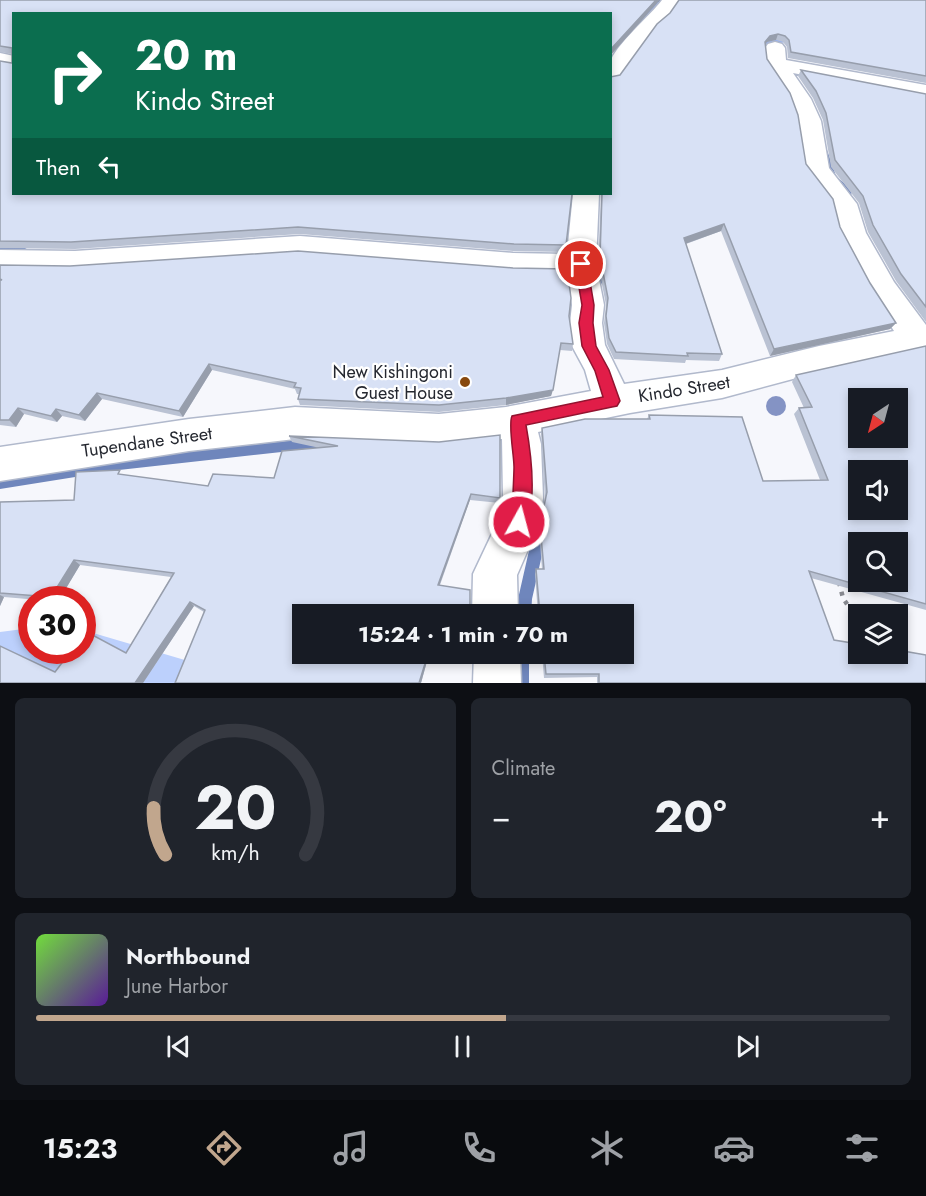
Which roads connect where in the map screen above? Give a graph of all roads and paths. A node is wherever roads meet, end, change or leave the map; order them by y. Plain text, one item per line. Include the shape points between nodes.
1 (660, 13) edge
2 (612, 73) edge
3 (926, 92) edge
4 (586, 195) edge
5 (581, 259) junction
6 (0, 260) edge
7 (922, 337) edge
8 (612, 401) junction
9 (518, 420) junction
10 (295, 423) joint
11 (0, 464) edge
12 (837, 574) edge
13 (495, 604) edge
14 (848, 605) edge
15 (497, 664) edge
16 (497, 683) edge

1 - 2 street
3 - 7 street via 776,56 809,121 817,170 844,204 852,233 882,289
4 - 5 street
5 - 6 street via 513,263 300,246 75,261
5 - 8 street via 589,346
7 - 8 street, Kindo Street via 722,384
8 - 9 street, Kindo Street
9 - 10 street, Kindo Street via 439,430
9 - 13 street via 523,498 519,522 495,574
10 - 11 street, Tupendane Street
12 - 14 path
15 - 16 street

